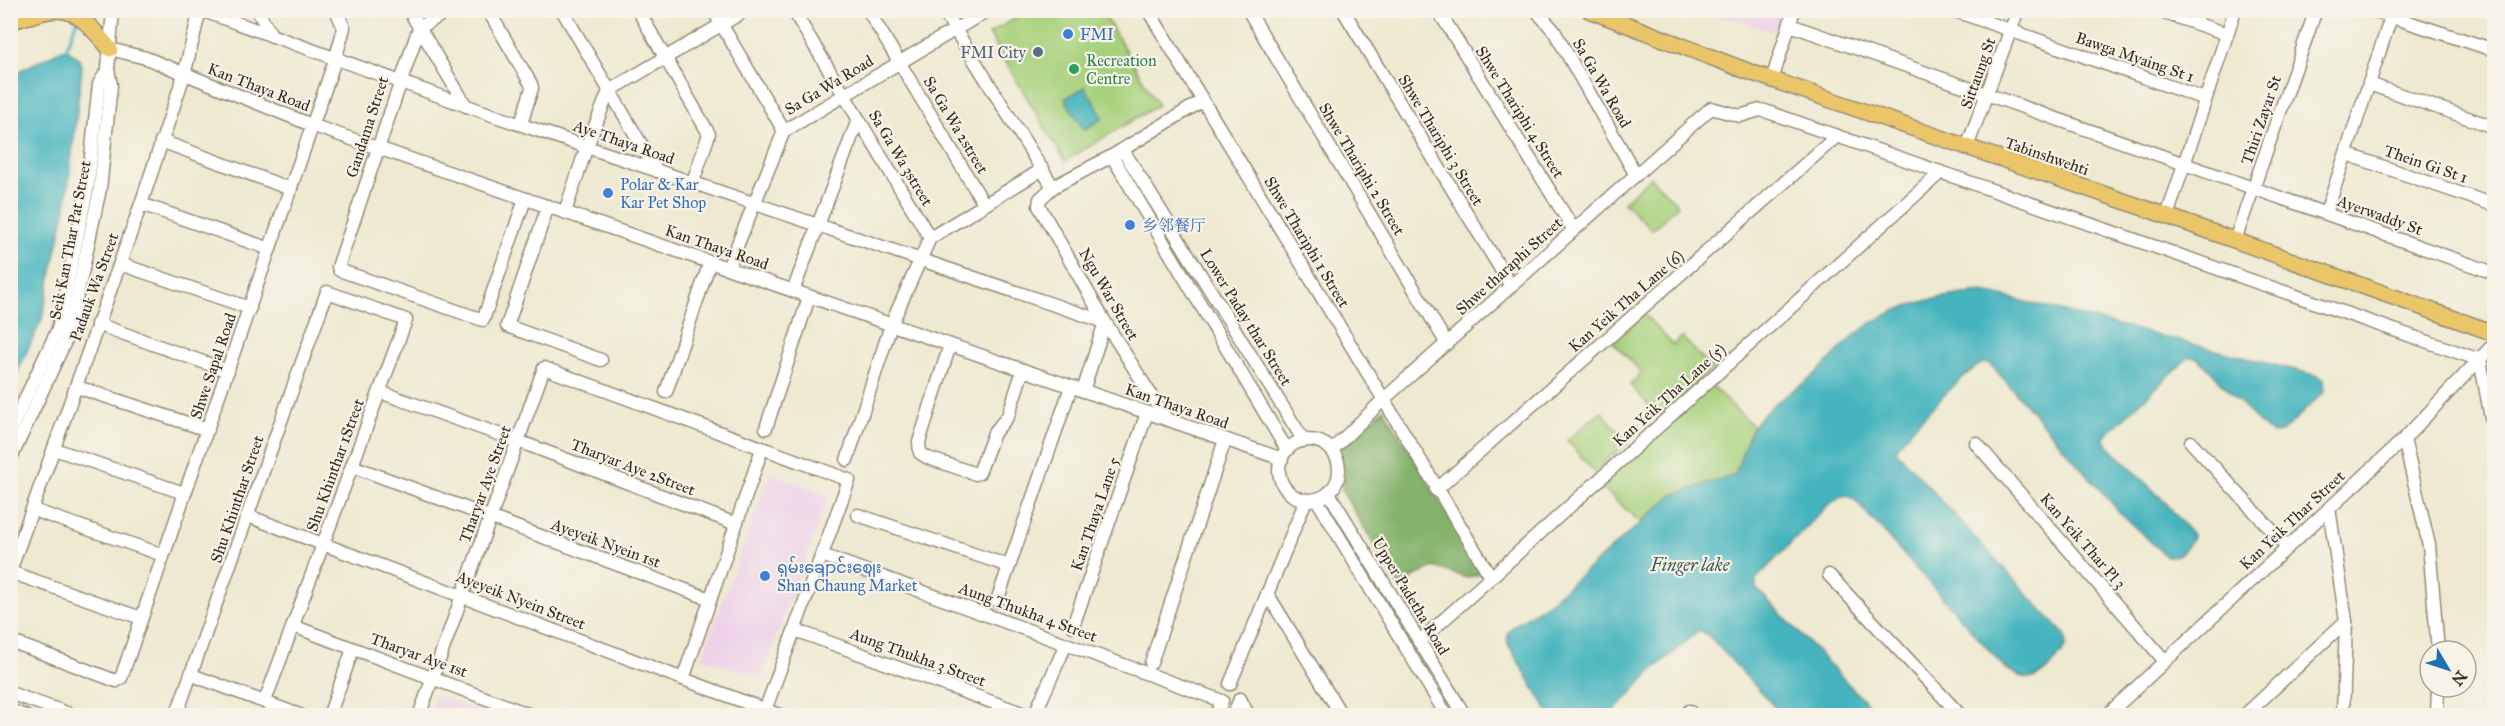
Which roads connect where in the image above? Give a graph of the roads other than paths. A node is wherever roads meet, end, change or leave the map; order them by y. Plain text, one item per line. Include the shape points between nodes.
1 (20, 10) edge
2 (113, 10) edge
3 (201, 10) edge
4 (257, 10) edge
5 (336, 10) edge
6 (409, 10) edge
7 (449, 10) edge
8 (488, 10) edge
9 (562, 10) edge
10 (638, 10) edge
11 (713, 10) edge
12 (746, 10) edge
13 (793, 10) edge
14 (868, 10) edge
15 (943, 10) edge
16 (987, 10) edge
17 (1148, 10) edge
18 (1248, 10) edge
19 (1343, 10) edge
20 (1438, 10) edge
21 (1536, 10) edge
22 (1589, 10) edge
23 (1794, 10) edge
24 (1953, 10) edge
25 (2018, 10) edge
26 (2156, 10) edge
27 (2235, 10) edge
28 (2316, 10) edge
29 (2371, 10) edge
30 (2391, 17) junction
31 (10, 20) edge
32 (721, 25) junction
33 (1790, 25) junction
34 (419, 28) junction
35 (956, 30) junction
36 (2011, 31) junction
37 (2227, 34) junction
38 (272, 36) junction
39 (110, 49) junction
40 (2494, 50) edge
41 (665, 58) junction
42 (335, 60) junction
43 (899, 62) junction
44 (108, 69) junction
45 (184, 75) junction
46 (1772, 80) junction
47 (399, 82) junction
48 (2369, 84) junction
49 (609, 91) junction
50 (1988, 94) junction
51 (844, 95) junction
52 (2205, 99) junction
53 (1202, 101) junction
54 (466, 106) junction
55 (858, 120) junction
56 (521, 124) junction
57 (314, 126) junction
58 (2494, 127) edge
59 (784, 130) junction
60 (1837, 136) junction
61 (161, 141) junction
62 (587, 146) junction
63 (1967, 147) junction
64 (378, 148) junction
65 (1118, 153) junction
66 (2346, 154) junction
67 (2185, 163) junction
68 (1043, 169) junction
69 (657, 171) junction
70 (1941, 172) junction
71 (1636, 175) junction
72 (693, 182) junction
73 (1053, 187) junction
74 (2255, 188) junction
75 (291, 189) junction
76 (525, 199) junction
77 (141, 204) junction
78 (754, 204) junction
79 (984, 204) junction
80 (2494, 205) edge
81 (548, 206) junction
82 (565, 212) junction
83 (2326, 213) junction
84 (2167, 216) junction
85 (818, 224) junction
86 (1575, 230) junction
87 (930, 238) junction
88 (2235, 240) junction
89 (270, 249) junction
90 (919, 261) junction
91 (710, 262) junction
92 (120, 264) junction
93 (728, 268) junction
94 (2494, 273) edge
95 (1511, 286) junction
96 (793, 291) junction
97 (327, 292) joint
98 (809, 297) junction
99 (250, 308) junction
100 (1105, 322) junction
101 (98, 324) junction
102 (891, 325) junction
103 (2494, 333) edge
104 (1447, 344) junction
105 (2494, 344) edge
106 (950, 345) junction
107 (601, 360) dead end
108 (2480, 360) junction
109 (1023, 370) junction
110 (228, 371) junction
111 (76, 387) junction
112 (1077, 389) junction
113 (380, 392) junction
114 (666, 392) dead end
115 (1384, 399) junction
116 (2491, 402) edge
117 (1147, 413) junction
118 (1166, 419) junction
119 (766, 428) dead end
120 (208, 430) junction
121 (10, 431) edge
122 (2494, 433) edge
123 (1225, 440) junction
124 (2404, 440) junction
125 (518, 441) junction
126 (1304, 441) junction
127 (2191, 441) dead end
128 (1976, 443) dead end
129 (54, 449) junction
130 (762, 449) junction
131 (1332, 450) junction
132 (1285, 454) junction
133 (10, 460) edge
134 (847, 460) dead end
135 (352, 466) junction
136 (1436, 490) junction
137 (184, 493) junction
138 (1329, 493) junction
139 (1312, 500) junction
140 (2329, 508) junction
141 (33, 510) junction
142 (858, 515) dead end
143 (248, 516) junction
144 (490, 518) junction
145 (736, 524) junction
146 (323, 544) junction
147 (2287, 547) junction
148 (163, 555) junction
149 (822, 555) junction
150 (1009, 566) junction
151 (10, 571) edge
152 (1829, 575) dead end
153 (1491, 577) junction
154 (1267, 593) junction
155 (462, 596) junction
156 (710, 599) junction
157 (997, 601) dead end
158 (141, 618) junction
159 (2346, 621) junction
160 (293, 626) junction
161 (1073, 626) dead end
162 (795, 630) junction
163 (2438, 639) edge
164 (10, 641) edge
165 (1419, 642) junction
166 (1066, 644) junction
167 (353, 649) junction
168 (2165, 660) junction
169 (1151, 663) dead end
170 (192, 675) junction
171 (432, 678) junction
172 (683, 679) junction
173 (1230, 684) dead end
174 (10, 693) edge
175 (2438, 699) edge
176 (265, 701) junction
177 (10, 710) edge
178 (764, 712) edge
179 (24, 716) edge
180 (75, 716) edge
181 (176, 716) edge
182 (302, 716) edge
183 (329, 716) edge
184 (419, 716) edge
185 (534, 716) edge
186 (782, 716) edge
187 (1032, 716) edge
188 (1216, 716) edge
189 (1233, 716) edge
190 (1249, 716) edge
191 (1342, 716) edge
192 (1448, 716) edge
193 (1465, 716) edge
194 (1961, 716) edge
195 (2106, 716) edge
196 (2244, 716) edge
197 (2343, 716) edge
198 (2437, 716) edge

1 - 31 main road
2 - 39 street
3 - 38 street, Aye Thaya Road
3 - 45 street, Padauk Wa Street
4 - 38 street
5 - 42 street, Shwe Sapal Road via 344,28
6 - 34 street
7 - 34 street
8 - 56 street via 531,84
9 - 49 street
10 - 41 street
11 - 32 street
12 - 32 street
13 - 51 street, Sa Ga Wa 3street
14 - 43 street, Sa Ga Wa 2street
15 - 35 street
16 - 35 street, Sa Ga Wa Road
17 - 53 street, Shwe Thariphi 1 Street
18 - 104 street, Shwe Thariphi 2 Street
19 - 95 street, Shwe Thariphi 3 Street
20 - 86 street, Shwe Thariphi 4 Street
21 - 71 street, Sa Ga Wa Road via 1554,31
22 - 46 main road, Tabinshwehti
23 - 33 street
24 - 36 street, Bawga Myaing St 1
25 - 36 street, Sittaung St
26 - 37 street
27 - 37 street
28 - 74 street, Thiri Zayar St
29 - 30 street
30 - 40 street
30 - 48 street
31 - 39 main road via 45,10 74,13
32 - 41 street
32 - 59 street
33 - 46 street
33 - 50 street, Ayerwaddy St
34 - 47 street, Gandama Street
34 - 54 street
35 - 43 street, Sa Ga Wa Road
35 - 68 street
36 - 50 street, Sittaung St
36 - 52 street, Bawga Myaing St 1
37 - 52 street
38 - 42 street, Aye Thaya Road
39 - 44 street
39 - 45 street, Kan Thaya Road via 146,58
41 - 49 street
41 - 72 street via 709,134
42 - 47 street, Aye Thaya Road
42 - 57 street, Shwe Sapal Road
43 - 51 street, Sa Ga Wa Road
43 - 79 street, Sa Ga Wa 2street
44 - 121 street, Seik Kan Thar Pat Street via 99,84 88,184 58,329
44 - 133 street, Seik Kan Thar Pat Street via 111,85 100,189 69,333
45 - 57 street, Kan Thaya Road
45 - 61 street, Padauk Wa Street
46 - 63 main road, Tabinshwehti
47 - 54 street, Aye Thaya Road
47 - 64 street, Gandama Street
48 - 58 street
48 - 66 street
49 - 62 street
49 - 69 street
50 - 63 street, Sittaung St
50 - 67 street, Ayerwaddy St
51 - 55 street, Sa Ga Wa 3street
51 - 59 street, Sa Ga Wa Road
52 - 67 street
53 - 65 street
53 - 115 street, Shwe Thariphi 1 Street
54 - 56 street, Aye Thaya Road
55 - 85 street
55 - 87 street, Sa Ga Wa 3street
56 - 62 street, Aye Thaya Road
57 - 64 street, Kan Thaya Road
57 - 75 street, Shwe Sapal Road
59 - 78 street, Sa Ga Wa Road
60 - 70 street
60 - 71 street, Shwe tharaphi Street via 1760,110 1740,116 1711,108
60 - 136 street, Kan Yeik Tha Lane (6)
61 - 75 street
61 - 77 street, Padauk Wa Street
62 - 69 street, Aye Thaya Road
62 - 82 street
63 - 84 main road, Tabinshwehti
64 - 76 street, Kan Thaya Road
64 - 76 street, Gandama Street via 339,270 483,320
65 - 73 street
65 - 126 street, Lower Paday thar Street
65 - 132 street, Lower Paday thar Street
66 - 80 street, Thein Gi St 1
66 - 83 street
67 - 74 street, Ayerwaddy St
67 - 84 street
68 - 73 street
68 - 79 street
69 - 72 street, Aye Thaya Road
70 - 108 street
70 - 153 street, Kan Yeik Tha Lane (5)
71 - 86 street, Shwe tharaphi Street
72 - 78 street, Aye Thaya Road
73 - 100 street, Ngu War Street via 1040,199 1039,206
74 - 83 street, Ayerwaddy St
74 - 88 street, Thiri Zayar St
75 - 89 street, Shwe Sapal Road
76 - 81 street, Kan Thaya Road
77 - 89 street
77 - 92 street, Padauk Wa Street
78 - 85 street, Aye Thaya Road
78 - 93 street, Sa Ga Wa Road
79 - 87 street
81 - 82 street, Kan Thaya Road
81 - 107 street via 507,326
82 - 91 street, Kan Thaya Road
83 - 94 street, Ayerwaddy St
84 - 88 main road, Tabinshwehti
85 - 90 street, Aye Thaya Road
85 - 96 street
86 - 95 street, Shwe tharaphi Street
87 - 90 street
88 - 103 main road, Tabinshwehti
89 - 99 street, Shwe Sapal Road
90 - 100 street, Aye Thaya Road
90 - 102 street
91 - 93 street, Kan Thaya Road
91 - 114 street
92 - 99 street
92 - 101 street, Padauk Wa Street
93 - 96 street, Kan Thaya Road
95 - 104 street, Shwe tharaphi Street
96 - 98 street, Kan Thaya Road
97 - 113 street, Shu Khinthar 1Street via 406,320
97 - 143 street, Shu Khinthar Street
98 - 102 street, Kan Thaya Road
98 - 119 street
99 - 110 street, Shwe Sapal Road
100 - 112 street
100 - 118 street, Ngu War Street
101 - 110 street
101 - 111 street, Padauk Wa Street
102 - 106 street, Kan Thaya Road
102 - 134 street
104 - 115 street, Shwe tharaphi Street
105 - 108 street, Kan Yeik Thar Street
106 - 109 street, Kan Thaya Road
106 - 109 street via 919,442 920,453 927,458 979,473 994,433 1008,416
108 - 116 street
108 - 124 street, Kan Yeik Thar Street
109 - 112 street, Kan Thaya Road
110 - 120 street, Shwe Sapal Road
111 - 120 street
111 - 129 street, Padauk Wa Street
112 - 117 street, Kan Thaya Road
112 - 150 street
113 - 125 street, Tharyar Aye 2Street
113 - 135 street, Shu Khinthar 1Street
115 - 131 street, Shwe tharaphi Street
115 - 136 street, Shwe Thariphi 1 Street
116 - 122 street
117 - 118 street, Kan Thaya Road
117 - 161 street, Kan Thaya Lane 5
118 - 123 street, Kan Thaya Road
120 - 137 street, Shwe Sapal Road
123 - 132 street, Kan Thaya Road
123 - 169 street
124 - 140 street, Kan Yeik Thar Street
124 - 163 street via 2428,545
125 - 130 street, Tharyar Aye Street via 544,369
125 - 144 street, Tharyar Aye Street
125 - 145 street, Tharyar Aye 2Street
126 - 131 street via 1314,440
126 - 132 street
127 - 147 street
128 - 168 street, Kan Yeik Thar Pl 3
129 - 137 street
129 - 141 street, Padauk Wa Street
130 - 145 street
130 - 149 street via 849,480
131 - 138 street via 1339,475
132 - 139 street via 1279,472 1287,491
135 - 144 street, Ayeyeik Nyein 1st
135 - 146 street, Shu Khinthar 1Street
136 - 153 street, Shwe Thariphi 1 Street
137 - 148 street, Shwe Sapal Road
138 - 139 street
138 - 165 street, Upper Padetha Road
139 - 154 street
139 - 192 street, Upper Padetha Road
140 - 147 street, Kan Yeik Thar Street
140 - 159 street
141 - 148 street
141 - 151 street, Padauk Wa Street
142 - 150 street
143 - 146 street, Ayeyeik Nyein Street
143 - 170 street, Shu Khinthar Street
144 - 155 street, Tharyar Aye Street
144 - 156 street, Ayeyeik Nyein 1st
145 - 156 street
146 - 155 street, Ayeyeik Nyein Street
146 - 160 street, Shu Khinthar 1Street
147 - 168 street, Kan Yeik Thar Street
148 - 158 street, Shwe Sapal Road
149 - 162 street
149 - 166 street, Aung Thukha 4 Street
150 - 157 street
151 - 158 street
152 - 194 street
153 - 165 street, Kan Yeik Tha Lane (5)
154 - 173 street
154 - 191 street
155 - 171 street, Tharyar Aye Street
155 - 172 street, Ayeyeik Nyein Street
156 - 172 street
158 - 164 street, Shwe Sapal Road via 118,681
159 - 196 street
159 - 197 street
160 - 167 street, Tharyar Aye 1st
160 - 176 street, Shu Khinthar 1Street
162 - 178 street
162 - 187 street, Aung Thukha 3 Street
165 - 193 street, Upper Padetha Road
166 - 187 street
166 - 188 street, Aung Thukha 4 Street via 1222,701
167 - 171 street, Tharyar Aye 1st
167 - 183 street
168 - 195 street, Kan Yeik Thar Street
170 - 176 street
170 - 181 street, Shu Khinthar Street
171 - 184 street
171 - 185 street, Tharyar Aye 1st
172 - 178 street, Ayeyeik Nyein Street
174 - 180 street
175 - 198 street
176 - 182 street
177 - 179 street
178 - 186 street, Ayeyeik Nyein Street
189 - 190 street via 1240,699

